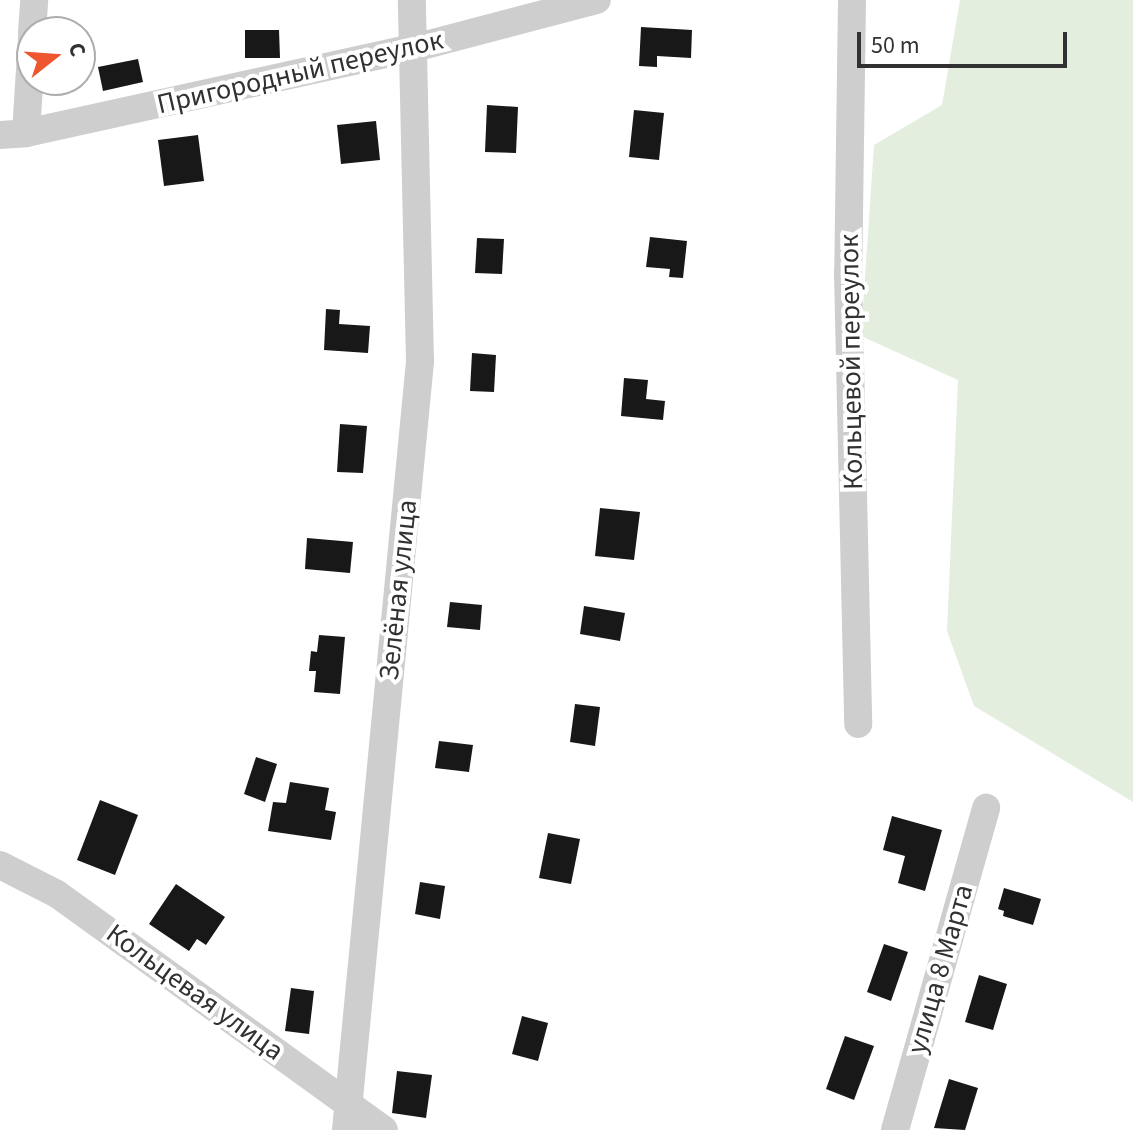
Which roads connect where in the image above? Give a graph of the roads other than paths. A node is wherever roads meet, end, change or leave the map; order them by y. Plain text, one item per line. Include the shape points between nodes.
1 (412, 0) edge
2 (597, 0) edge
3 (852, 0) edge
4 (414, 48) junction
5 (21, 96) edge
6 (13, 134) edge
7 (858, 724) dead end
8 (986, 808) dead end
9 (0, 865) edge
10 (347, 1116) edge
11 (384, 1130) edge
12 (895, 1130) edge

1 - 4 street, Зелёная улица
2 - 4 street, Пригородный переулок
3 - 7 street, Кольцевой переулок via 848,273
4 - 6 street, Пригородный переулок
4 - 10 street, Зелёная улица via 420,361
5 - 6 street
8 - 12 street, улица 8 Марта
9 - 10 street, Кольцевая улица via 57,894
10 - 11 street, Кольцевая улица

